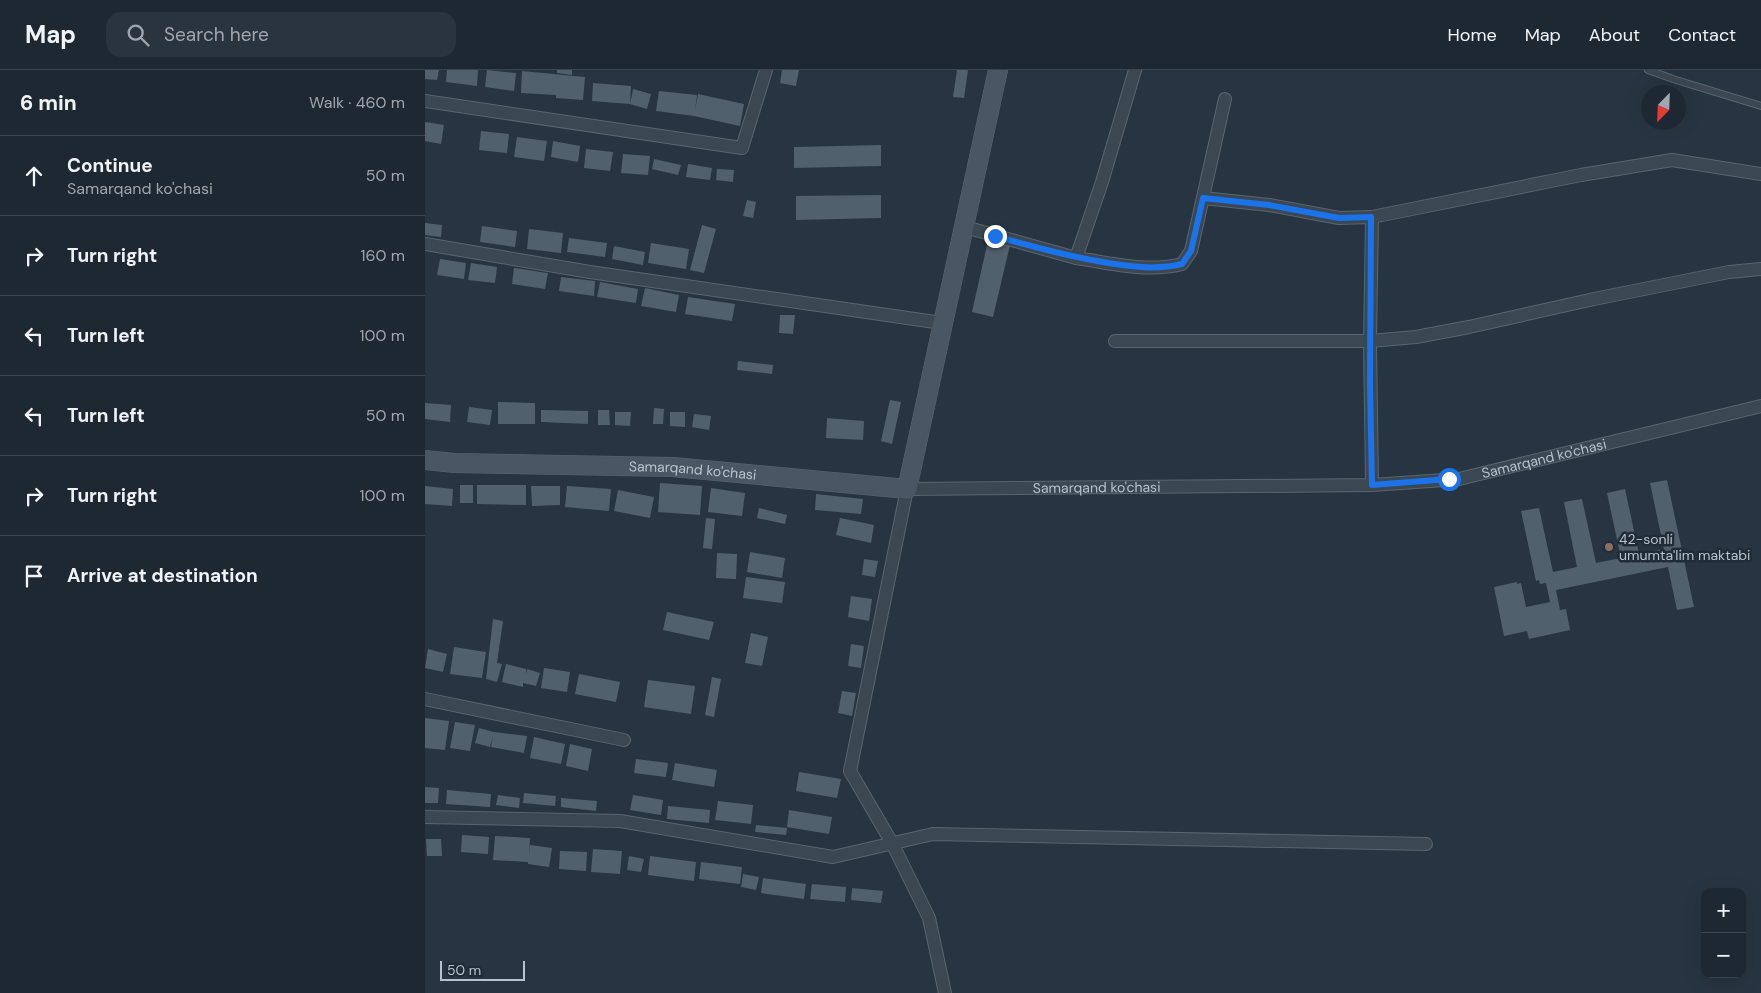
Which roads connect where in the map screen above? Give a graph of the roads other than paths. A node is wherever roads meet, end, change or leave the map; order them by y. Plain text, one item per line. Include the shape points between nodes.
1 (766, 70) edge
2 (998, 70) edge
3 (1135, 70) edge
4 (1649, 70) edge
5 (1225, 99) dead end
6 (425, 101) edge
7 (1761, 106) edge
8 (1761, 174) edge
9 (1203, 198) junction
10 (1371, 217) junction
11 (965, 227) junction
12 (425, 244) edge
13 (1075, 258) junction
14 (1761, 269) edge
15 (942, 323) junction
16 (1115, 341) dead end
17 (1370, 341) junction
18 (1761, 406) edge
19 (425, 460) edge
20 (1372, 485) junction
21 (907, 489) junction
22 (425, 700) edge
23 (624, 740) dead end
24 (425, 817) edge
25 (892, 843) junction
26 (1426, 844) dead end
27 (945, 993) edge

1 - 6 street via 742,148
2 - 11 street
3 - 13 street via 1102,182
4 - 7 lane
5 - 9 street
8 - 10 street via 1672,160
9 - 10 street via 1269,205 1339,218
9 - 13 street via 1191,251 1182,264 1148,269
10 - 17 street
11 - 13 street
11 - 15 street
12 - 15 street via 590,272
14 - 17 street via 1729,272 1415,337
15 - 21 street
16 - 17 street
17 - 20 street
18 - 20 street, Samarqand ko'chasi via 1459,478
19 - 21 street, Samarqand ko'chasi via 673,468
20 - 21 street, Samarqand ko'chasi
21 - 25 street via 851,772
22 - 23 street
24 - 25 street via 620,821 833,857
25 - 26 street via 933,834
25 - 27 street via 929,918

